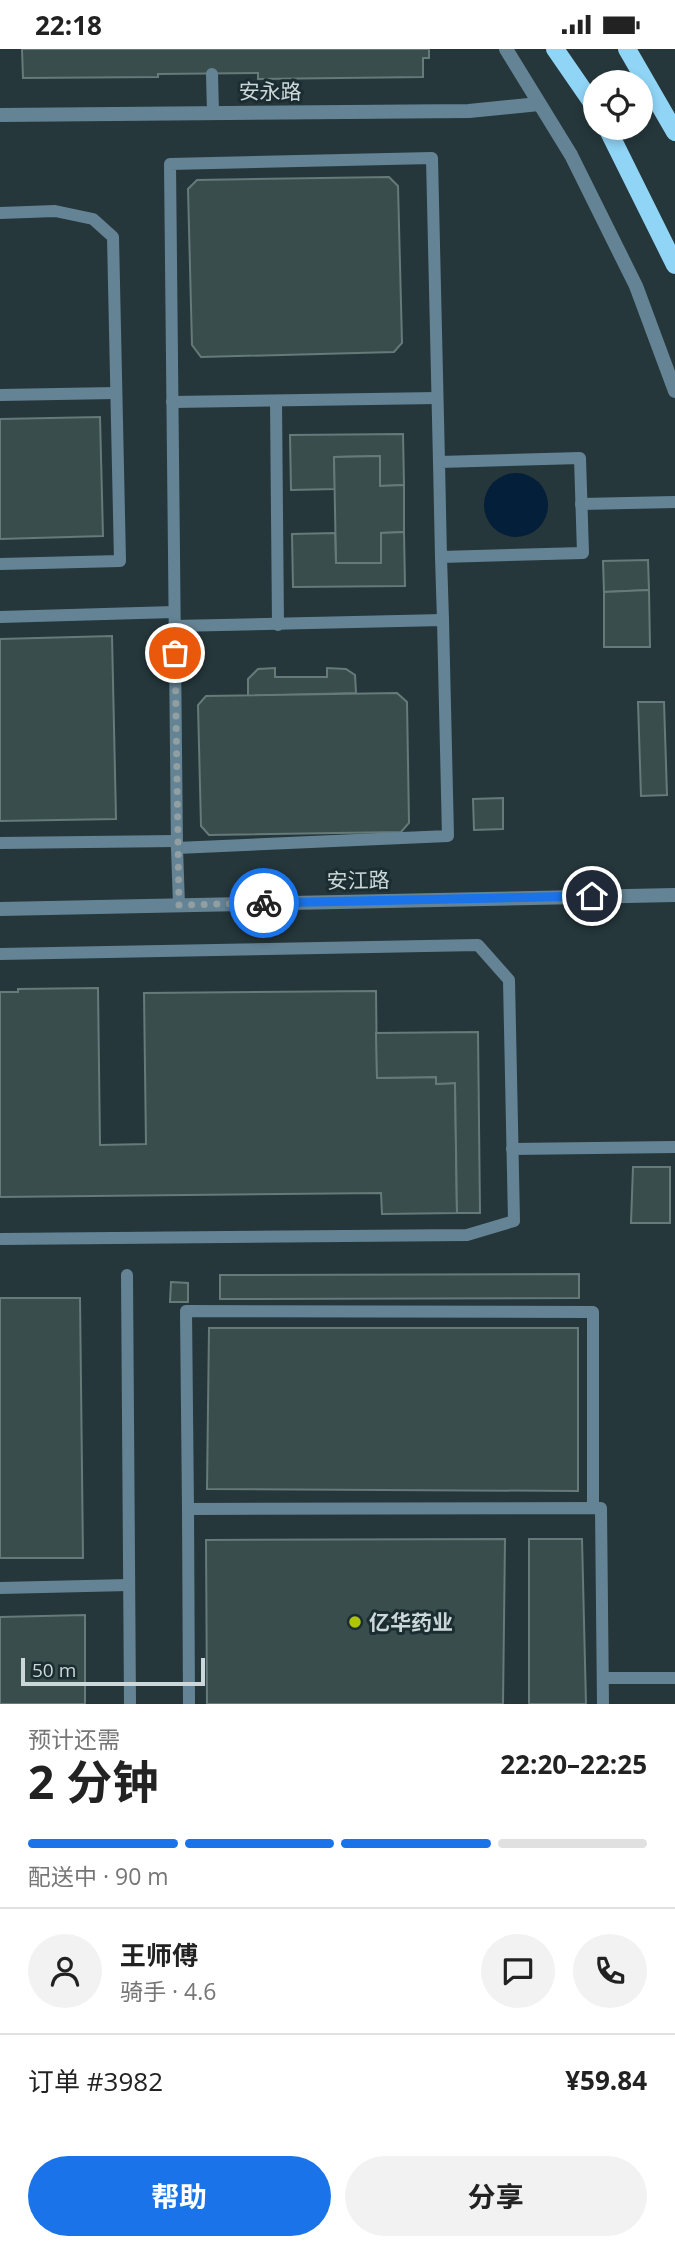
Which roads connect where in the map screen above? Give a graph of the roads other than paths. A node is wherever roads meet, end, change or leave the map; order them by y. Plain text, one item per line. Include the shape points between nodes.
1 (506, 49) edge
2 (555, 49) edge
3 (627, 49) edge
4 (212, 74) dead end
5 (583, 90) edge
6 (539, 104) junction
7 (213, 113) junction
8 (0, 115) edge
9 (675, 132) edge
10 (613, 140) edge
11 (0, 213) edge
12 (675, 265) edge
13 (675, 391) edge
14 (117, 393) junction
15 (0, 395) edge
16 (437, 398) junction
17 (276, 401) junction
18 (172, 402) junction
19 (439, 462) junction
20 (675, 502) edge
21 (581, 504) junction
22 (441, 557) junction
23 (0, 564) edge
24 (174, 612) junction
25 (0, 617) edge
26 (443, 620) junction
27 (278, 625) junction
28 (174, 627) junction
29 (0, 843) edge
30 (177, 844) junction
31 (675, 895) edge
32 (179, 905) junction
33 (0, 909) edge
34 (0, 954) edge
35 (675, 1147) edge
36 (512, 1149) junction
37 (0, 1239) edge
38 (127, 1275) dead end
39 (593, 1508) junction
40 (188, 1509) junction
41 (129, 1585) junction
42 (0, 1588) edge
43 (603, 1678) junction
44 (675, 1678) edge
45 (130, 1704) edge
46 (189, 1704) edge
47 (603, 1704) edge

1 - 6 street
2 - 5 main road
3 - 9 main road
4 - 7 lane
6 - 7 street, 安永路 via 469,111
6 - 13 street via 572,155 636,286
7 - 8 street, 安永路
10 - 12 main road
11 - 14 lane via 55,211 93,219 113,237
14 - 15 lane
14 - 23 lane via 120,561
16 - 17 lane
16 - 18 lane via 432,158 170,164
16 - 19 lane
17 - 18 lane
17 - 27 lane
18 - 24 lane
19 - 21 lane via 580,458
19 - 22 lane
20 - 21 lane
21 - 22 lane via 583,554
22 - 26 lane
24 - 25 lane
24 - 28 lane
26 - 27 lane
26 - 30 lane via 448,836
27 - 28 lane
28 - 30 lane
29 - 30 lane
30 - 32 lane
31 - 32 street, 安江路
32 - 33 street, 安江路
34 - 36 lane via 478,945 509,980
35 - 36 lane
36 - 37 lane via 514,1221 467,1235
38 - 41 lane
39 - 40 lane
39 - 40 lane via 593,1312 186,1311
39 - 43 lane via 601,1508
40 - 46 lane
41 - 42 lane
41 - 45 lane
43 - 44 lane
43 - 47 lane

